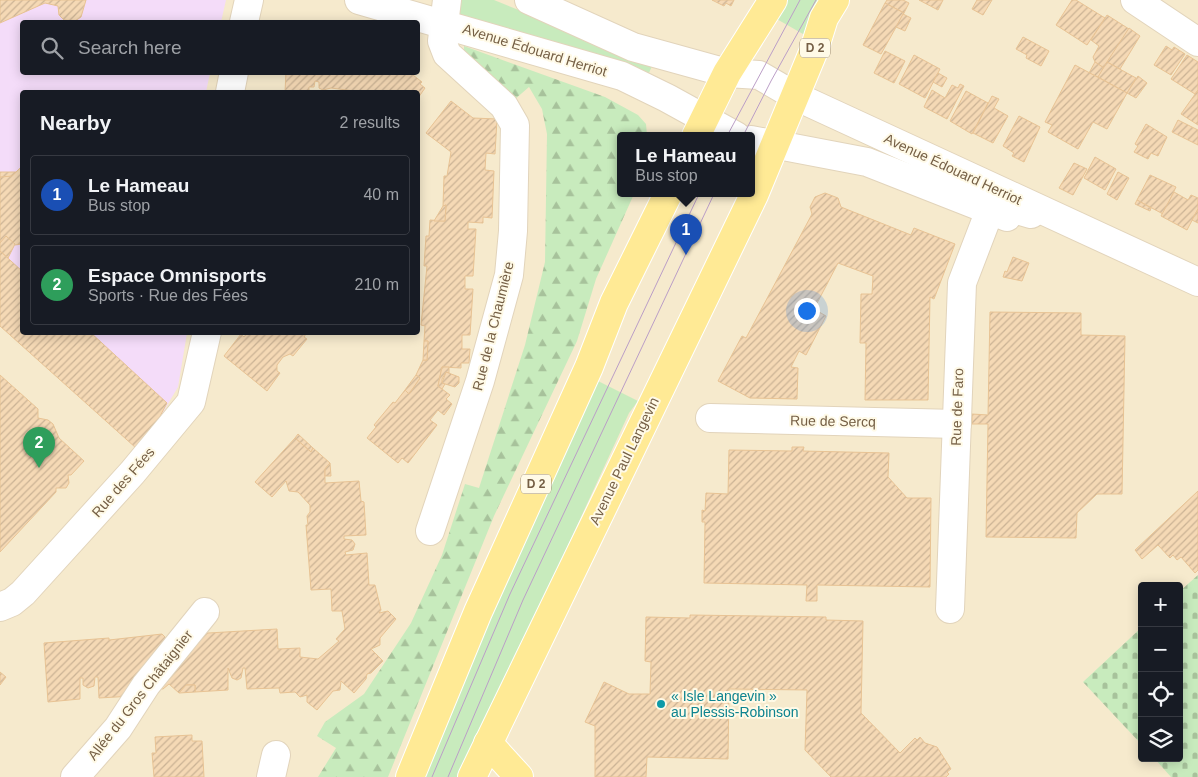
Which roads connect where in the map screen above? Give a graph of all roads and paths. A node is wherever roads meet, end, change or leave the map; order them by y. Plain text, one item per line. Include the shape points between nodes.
1 (249, 0) edge
2 (359, 0) edge
3 (529, 0) edge
4 (773, 0) edge
5 (835, 0) edge
6 (1135, 0) edge
7 (445, 11) edge
8 (244, 20) edge
9 (1198, 42) edge
10 (727, 72) junction
11 (233, 75) edge
12 (230, 90) edge
13 (795, 96) junction
14 (700, 127) edge
15 (720, 132) edge
16 (762, 142) edge
17 (755, 188) edge
18 (667, 197) edge
19 (753, 197) edge
20 (990, 210) junction
21 (1110, 241) junction
22 (1198, 282) edge
23 (1198, 289) edge
24 (206, 335) edge
25 (710, 418) dead end
26 (956, 424) junction
27 (430, 531) dead end
28 (0, 607) edge
29 (950, 609) dead end
30 (205, 612) dead end
31 (488, 744) junction
32 (75, 777) edge
33 (410, 777) edge
34 (472, 777) edge
35 (519, 777) edge

1 - 8 street
2 - 7 street, Avenue Édouard Herriot
3 - 10 street via 633,46
4 - 10 main road
5 - 13 main road, Avenue Paul Langevin / D 2 via 824,18
6 - 9 street
7 - 14 street, Avenue Édouard Herriot via 622,76
7 - 27 street, Rue de la Chaumière via 442,40 447,54 504,106 515,125 513,212 509,274 480,381
10 - 13 street via 759,75
10 - 14 main road
11 - 12 street
13 - 16 main road, Avenue Paul Langevin / D 2
13 - 21 street, Avenue Édouard Herriot
14 - 15 street
16 - 17 main road, Avenue Paul Langevin / D 2
16 - 20 street, Avenue Édouard Herriot via 867,162
18 - 33 main road, D 2 via 614,303 590,367 478,612
19 - 31 main road, Avenue Paul Langevin / D 2
20 - 21 street, Avenue Édouard Herriot via 1019,209 1091,239
20 - 23 street, Avenue Édouard Herriot
20 - 26 street, Rue de Faro via 962,283
21 - 22 street, Avenue Édouard Herriot
24 - 28 street, Rue des Fées via 191,402 30,586 12,602
25 - 26 street, Rue de Sercq
26 - 29 street, Rue de Faro
30 - 32 street, Allée du Gros Châtaignier via 146,684 118,728
31 - 34 main road, Avenue Paul Langevin / D 2
31 - 35 main road

